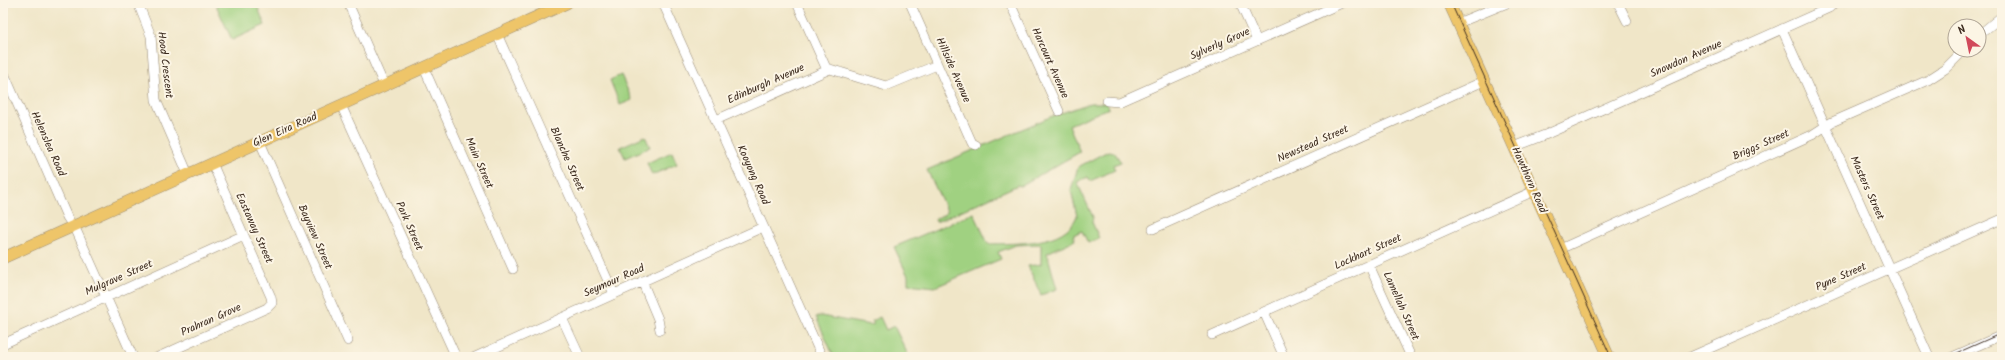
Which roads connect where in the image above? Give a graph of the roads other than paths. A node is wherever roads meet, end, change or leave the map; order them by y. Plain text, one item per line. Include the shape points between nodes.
1 (138, 3) edge
2 (348, 3) edge
3 (567, 3) edge
4 (663, 3) edge
5 (797, 3) edge
6 (910, 3) edge
7 (1010, 3) edge
8 (1240, 3) edge
9 (1342, 3) edge
10 (1449, 3) edge
11 (1507, 3) edge
12 (1618, 3) edge
13 (1834, 3) edge
14 (2002, 16) edge
15 (1626, 21) dead end
16 (1459, 25) junction
17 (1987, 28) edge
18 (1782, 30) junction
19 (498, 34) junction
20 (1257, 41) junction
21 (1956, 58) edge
22 (937, 65) junction
23 (424, 68) junction
24 (826, 70) junction
25 (3, 71) edge
26 (1484, 81) junction
27 (384, 85) junction
28 (1107, 101) dead end
29 (341, 105) junction
30 (1059, 112) dead end
31 (716, 120) junction
32 (1826, 127) junction
33 (260, 142) junction
34 (976, 145) dead end
35 (1515, 149) junction
36 (212, 163) junction
37 (188, 174) junction
38 (1534, 191) junction
39 (2002, 219) edge
40 (73, 226) junction
41 (763, 227) junction
42 (1153, 229) dead end
43 (244, 234) junction
44 (1560, 248) junction
45 (3, 258) edge
46 (1369, 265) junction
47 (1890, 268) junction
48 (513, 269) dead end
49 (642, 281) junction
50 (614, 294) junction
51 (106, 297) junction
52 (272, 303) joint
53 (1264, 312) junction
54 (562, 318) junction
55 (660, 330) dead end
56 (1212, 335) dead end
57 (2002, 335) edge
58 (348, 341) dead end
59 (3, 344) edge
60 (133, 357) edge
61 (158, 357) edge
62 (456, 357) edge
63 (475, 357) edge
64 (580, 357) edge
65 (822, 357) edge
66 (1284, 357) edge
67 (1411, 357) edge
68 (1609, 357) edge
69 (1690, 357) edge
70 (1929, 357) edge
71 (1952, 357) edge

1 - 37 street, Hood Crescent via 151,36 156,100
2 - 27 street
3 - 19 main road, Glen Eira Road
4 - 31 street, Kooyong Road
5 - 24 street
6 - 22 street, Hillside Avenue
7 - 30 street, Harcourt Avenue
8 - 20 street
9 - 20 street, Sylverly Grove
10 - 16 main road, Hawthorn Road
11 - 16 street
12 - 15 street
13 - 18 street, Snowdon Avenue via 1829,8
14 - 17 street
16 - 26 main road, Hawthorn Road
18 - 32 street, Masters Street
18 - 35 street, Snowdon Avenue
19 - 23 main road, Glen Eira Road
19 - 50 street, Blanche Street
20 - 28 street, Sylverly Grove via 1119,102
21 - 32 street, Briggs Street via 1928,80 1832,122
22 - 24 street via 886,86 840,71
22 - 34 street, Hillside Avenue via 972,143
23 - 27 main road, Glen Eira Road
23 - 48 street, Main Street
24 - 31 street, Edinburgh Avenue
25 - 40 street, Helenslea Road
26 - 35 main road, Hawthorn Road
26 - 42 street, Newstead Street
27 - 29 main road, Glen Eira Road
29 - 33 main road, Glen Eira Road
29 - 62 street, Park Street
31 - 41 street, Kooyong Road
32 - 44 street, Briggs Street
32 - 47 street, Masters Street
33 - 36 main road, Glen Eira Road
33 - 58 street, Bayview Street
35 - 38 main road, Hawthorn Road
36 - 37 main road, Glen Eira Road
36 - 43 street, Eastaway Street
37 - 40 main road, Glen Eira Road
38 - 44 main road, Hawthorn Road
38 - 46 street, Lockhart Street
39 - 47 street, Pyne Street
40 - 45 main road, Glen Eira Road
40 - 51 street, Helenslea Road
41 - 49 street, Seymour Road
41 - 65 street, Kooyong Road
43 - 51 street, Mulgrave Street
43 - 52 street, Eastaway Street via 272,296
44 - 68 main road, Hawthorn Road
46 - 53 street, Lockhart Street
46 - 67 street, Lamellah Street
47 - 69 street, Pyne Street
47 - 70 street, Masters Street
49 - 50 street, Seymour Road
49 - 55 street
50 - 54 street, Seymour Road
51 - 59 street, Mulgrave Street
51 - 60 street, Helenslea Road
52 - 61 street, Prahran Grove via 267,308
53 - 56 street, Lockhart Street
53 - 66 street
54 - 63 street, Seymour Road
54 - 64 street
57 - 71 street

